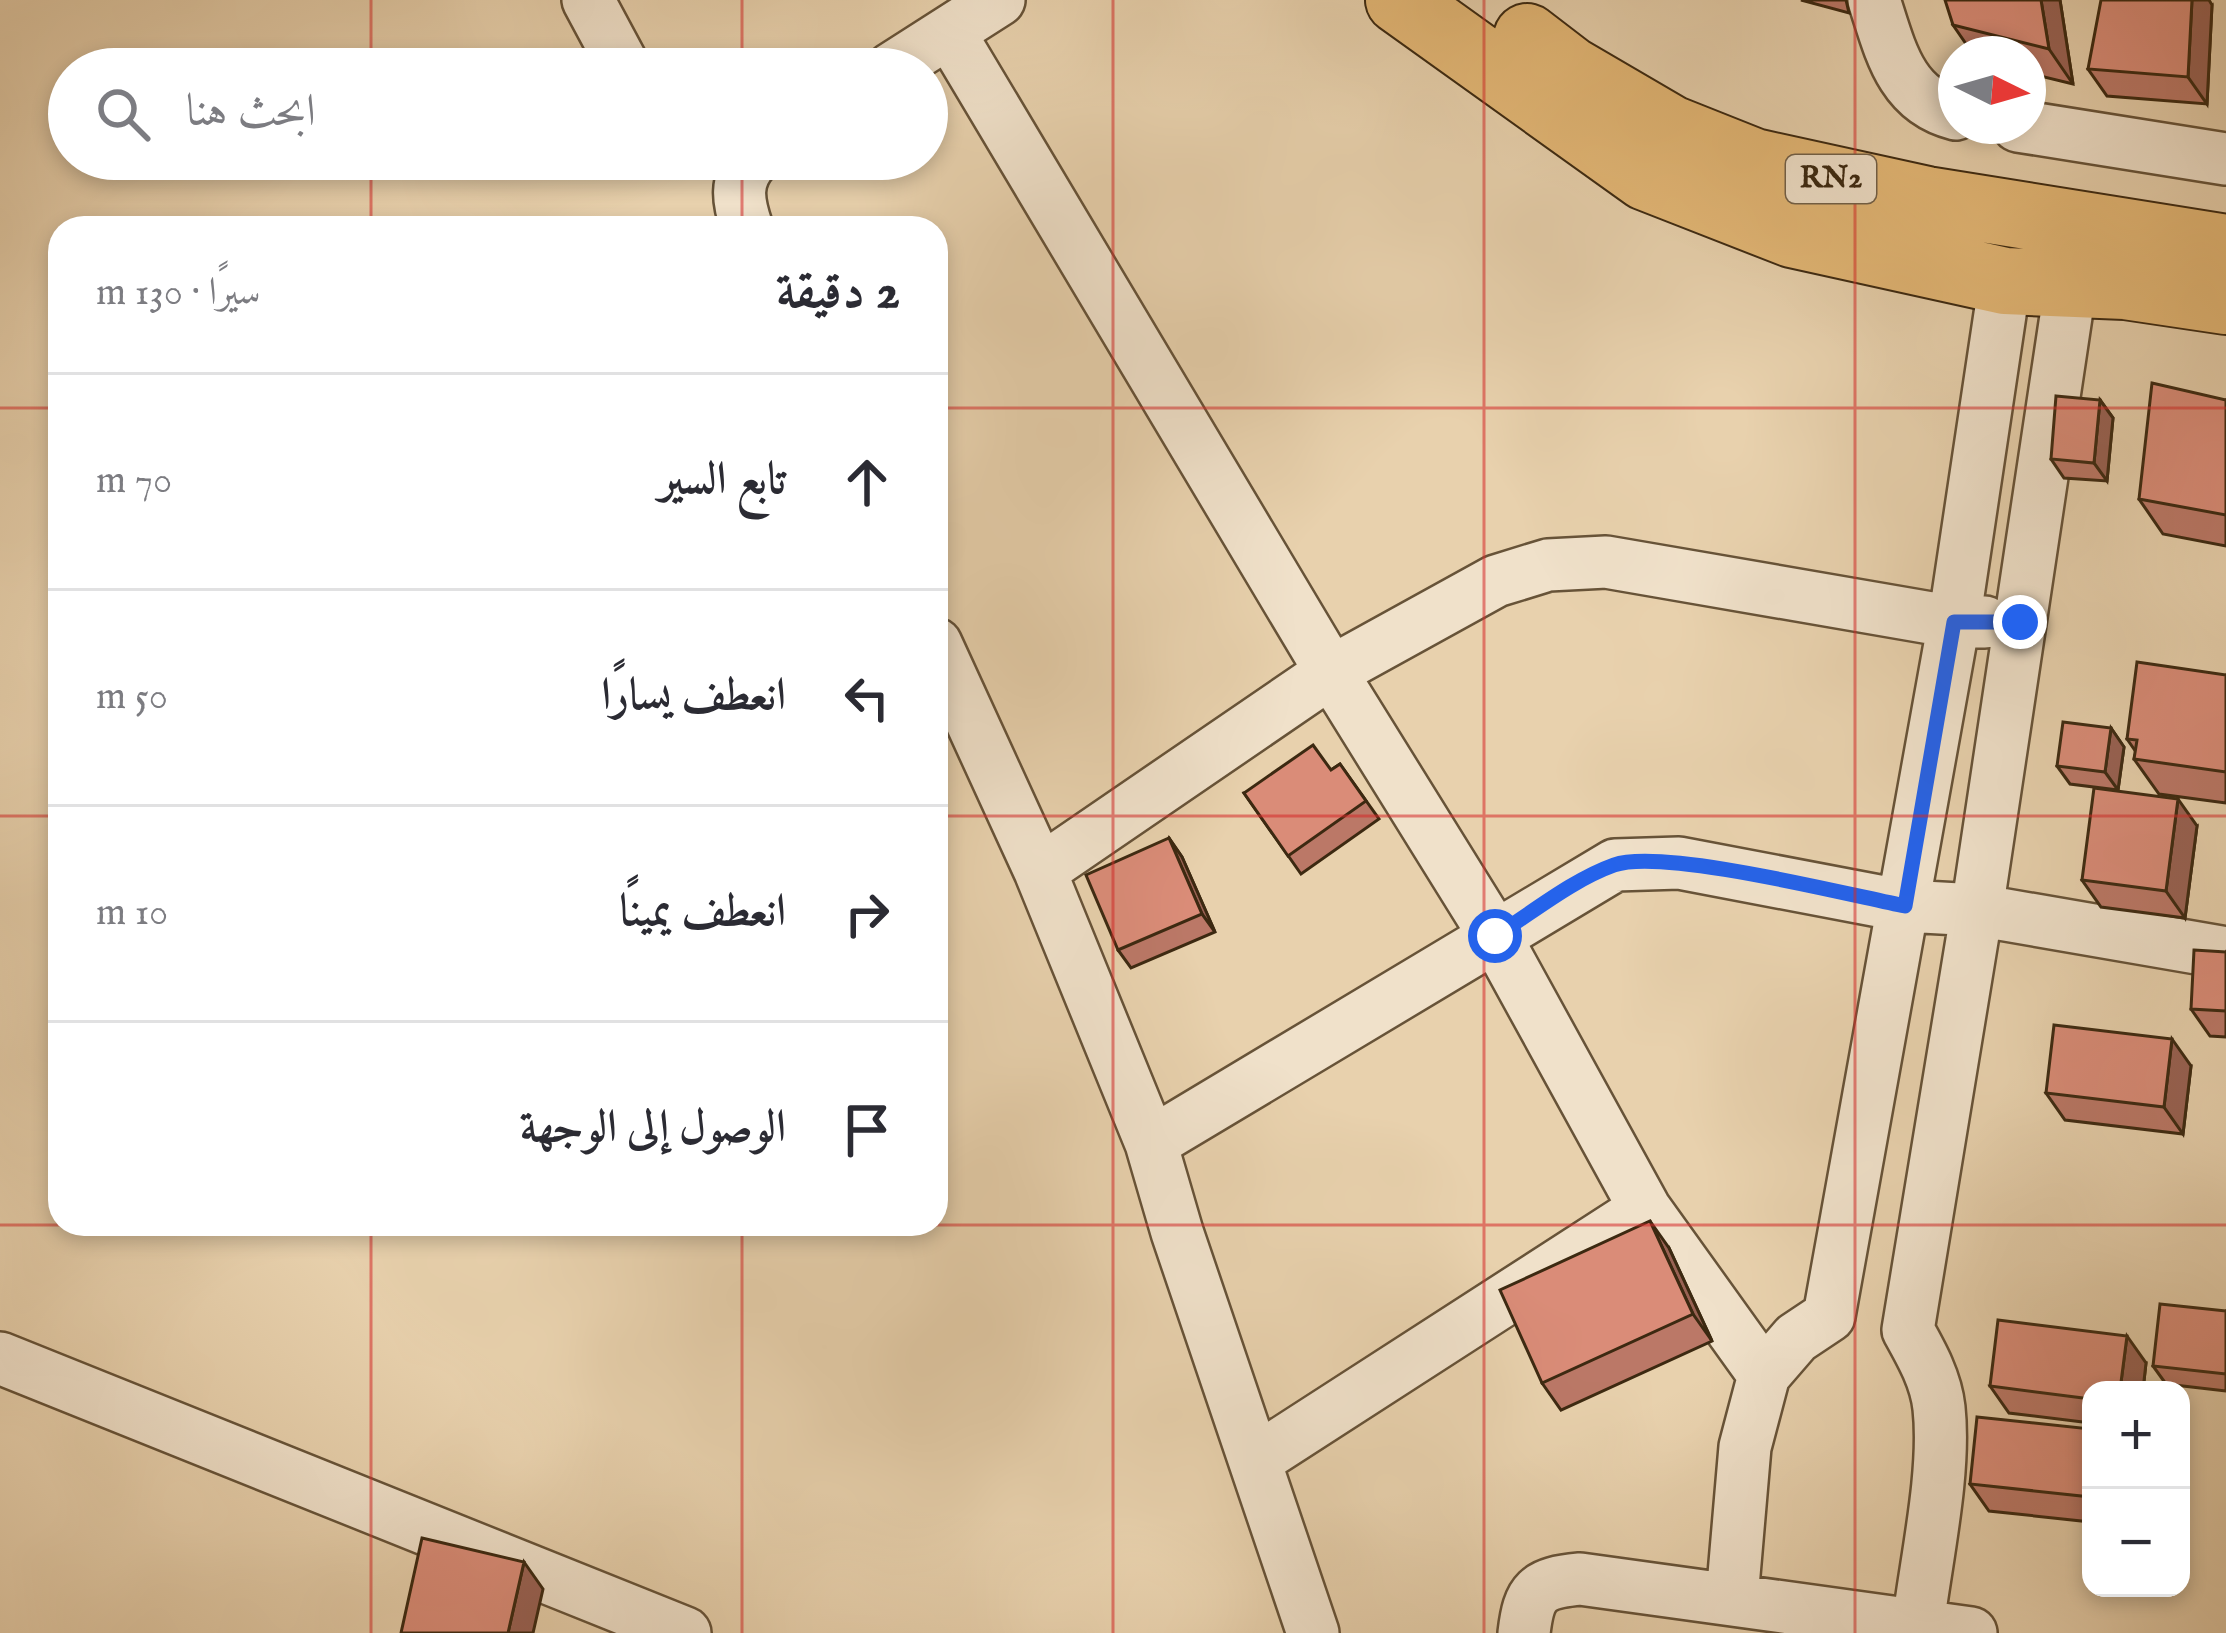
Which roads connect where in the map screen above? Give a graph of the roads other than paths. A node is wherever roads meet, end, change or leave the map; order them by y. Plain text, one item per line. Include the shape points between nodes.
1 (588, 0) edge
2 (999, 0) edge
3 (1399, 0) edge
4 (1478, 0) edge
5 (1874, 0) edge
6 (949, 32) junction
7 (614, 48) edge
8 (924, 48) edge
9 (1938, 110) edge
10 (2046, 130) edge
11 (2226, 159) edge
12 (2226, 248) edge
13 (2005, 281) junction
14 (2071, 283) junction
15 (2226, 301) edge
16 (1954, 622) junction
17 (2020, 622) junction
18 (948, 670) edge
19 (1331, 672) junction
20 (1040, 872) junction
21 (1905, 906) junction
22 (1977, 910) junction
23 (1495, 936) junction
24 (2226, 953) edge
25 (1151, 1143) junction
26 (1645, 1209) junction
27 (1829, 1316) junction
28 (1908, 1330) junction
29 (0, 1358) edge
30 (1764, 1375) junction
31 (1256, 1460) junction
32 (1764, 1612) edge
33 (1843, 1624) edge
34 (1918, 1624) junction
35 (685, 1633) edge
36 (1313, 1633) edge
37 (1523, 1633) edge
38 (1971, 1633) edge

1 - 7 street
2 - 6 street
3 - 13 highway, RN2 via 1646,177 1792,234
4 - 12 highway, RN2 via 1570,70 1671,129 1754,162 1927,200
5 - 9 street via 1896,68
6 - 8 street
6 - 19 street
10 - 11 street
13 - 14 highway, RN2
13 - 16 street
14 - 15 highway, RN2
14 - 17 street
16 - 17 street
16 - 19 street via 1606,562 1548,565 1496,581
16 - 21 street
17 - 22 street
18 - 20 street
19 - 20 street
19 - 23 street
20 - 25 street
21 - 22 street
21 - 23 street via 1638,862 1600,872
21 - 27 street
22 - 24 street
22 - 28 street
23 - 25 street
23 - 26 street
25 - 31 street
26 - 30 street
26 - 31 street
27 - 28 street
27 - 30 street
28 - 34 street via 1939,1406
29 - 35 street
30 - 32 street via 1745,1447
31 - 36 street
32 - 33 street
32 - 37 street via 1554,1581 1527,1602
33 - 34 street
34 - 38 street

